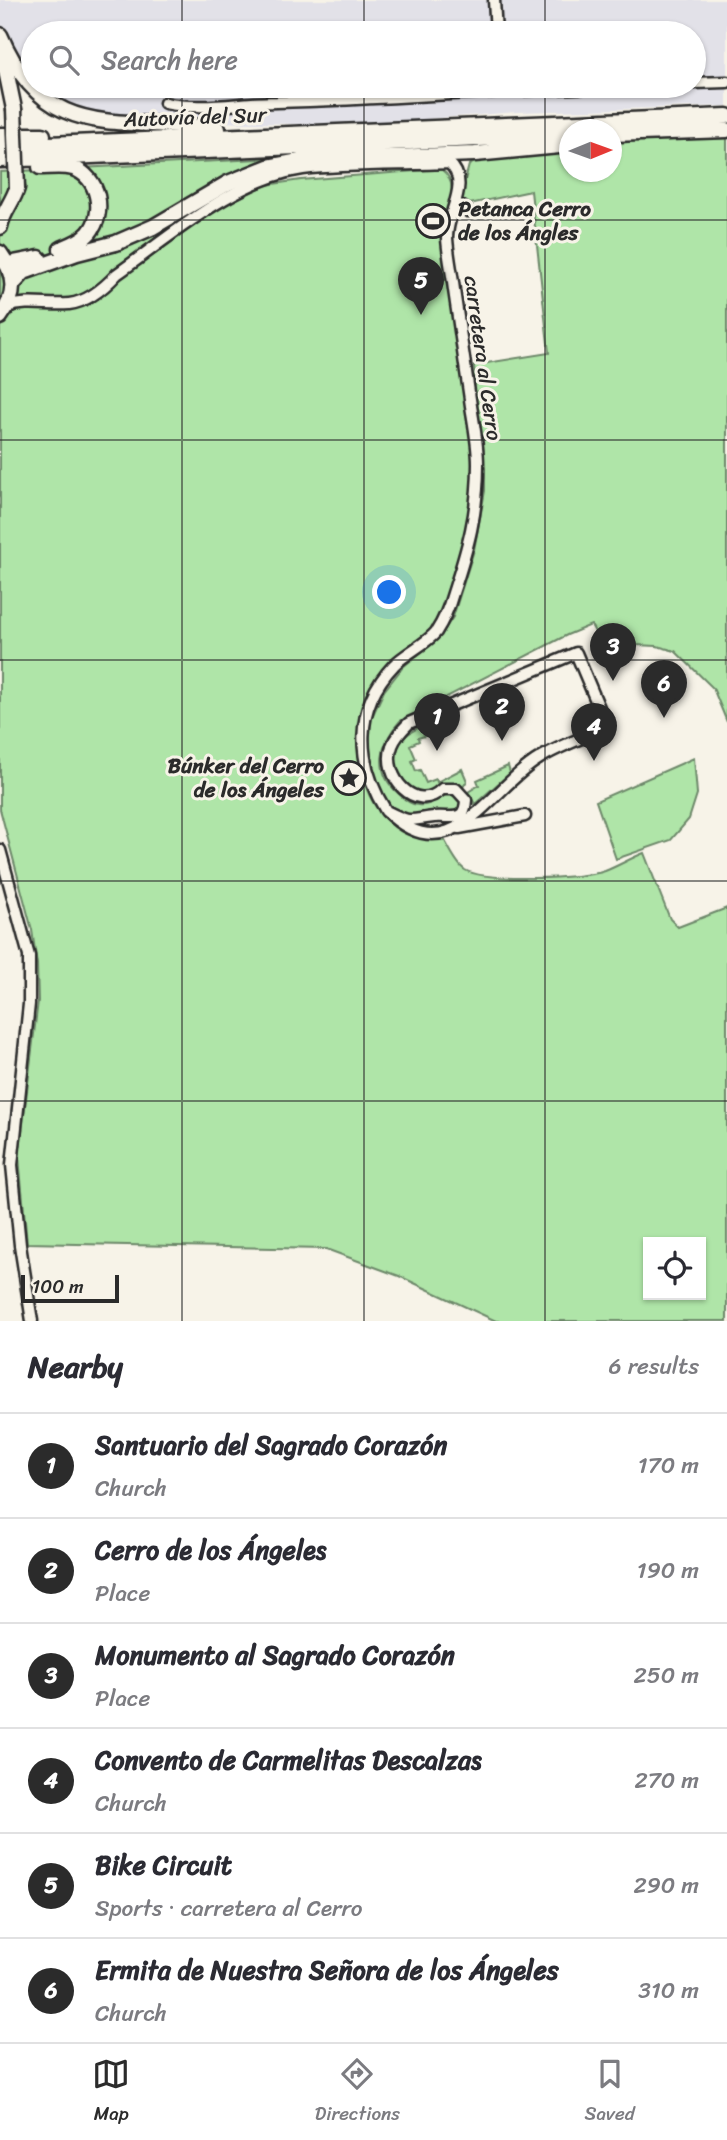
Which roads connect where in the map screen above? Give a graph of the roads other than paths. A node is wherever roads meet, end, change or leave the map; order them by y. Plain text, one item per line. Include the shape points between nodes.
1 (494, 0) edge
2 (495, 21) edge
3 (0, 35) edge
4 (0, 47) edge
5 (21, 74) edge
6 (727, 82) edge
7 (706, 83) edge
8 (44, 98) edge
9 (378, 98) edge
10 (165, 103) dead end
11 (727, 116) edge
12 (218, 129) junction
13 (727, 130) edge
14 (363, 131) junction
15 (661, 132) junction
16 (622, 134) edge
17 (0, 135) edge
18 (559, 135) edge
19 (622, 139) edge
20 (0, 146) edge
21 (559, 146) edge
22 (0, 160) edge
23 (0, 169) edge
24 (455, 202) junction
25 (468, 211) dead end
26 (0, 227) edge
27 (2, 254) edge
28 (14, 286) junction
29 (33, 303) junction
30 (4, 312) edge
31 (386, 811) junction
32 (525, 816) dead end
33 (432, 817) junction
34 (449, 818) junction
35 (454, 829) junction
36 (437, 835) junction
37 (0, 850) edge
38 (32, 1321) edge

1 - 2 street
3 - 5 highway
4 - 26 highway, bridge via 14,109 17,188
6 - 7 street
8 - 12 highway via 92,121
9 - 10 street via 189,108
11 - 14 highway, Autovía del Sur
12 - 14 highway via 332,125
12 - 17 highway
13 - 15 highway
14 - 20 highway, Autovía del Sur
15 - 16 highway
15 - 19 highway
18 - 22 highway, Autovía del Sur
21 - 28 highway via 305,160 268,167 228,183 116,243 24,272
23 - 27 highway via 74,168 91,182 99,202 95,224 75,244 30,261
24 - 25 street
24 - 29 street, carretera al Cerro via 459,179 449,163 302,169 233,193 117,274 103,289 72,304
24 - 31 street, carretera al Cerro via 447,235 477,446 476,503 470,545 446,615 434,634 393,666 376,691 363,728 369,777
27 - 28 highway
28 - 29 street
28 - 30 highway
29 - 30 street via 19,303
31 - 33 street via 415,822
31 - 36 street via 399,824
32 - 35 street
33 - 34 street
33 - 36 street via 440,824
34 - 35 street
34 - 35 street via 461,815 465,808 466,800 456,789 416,797 396,783 390,749 398,735 408,723 576,653 605,722 603,729 539,758
35 - 36 street
37 - 38 street via 29,956 29,1004 12,1165

